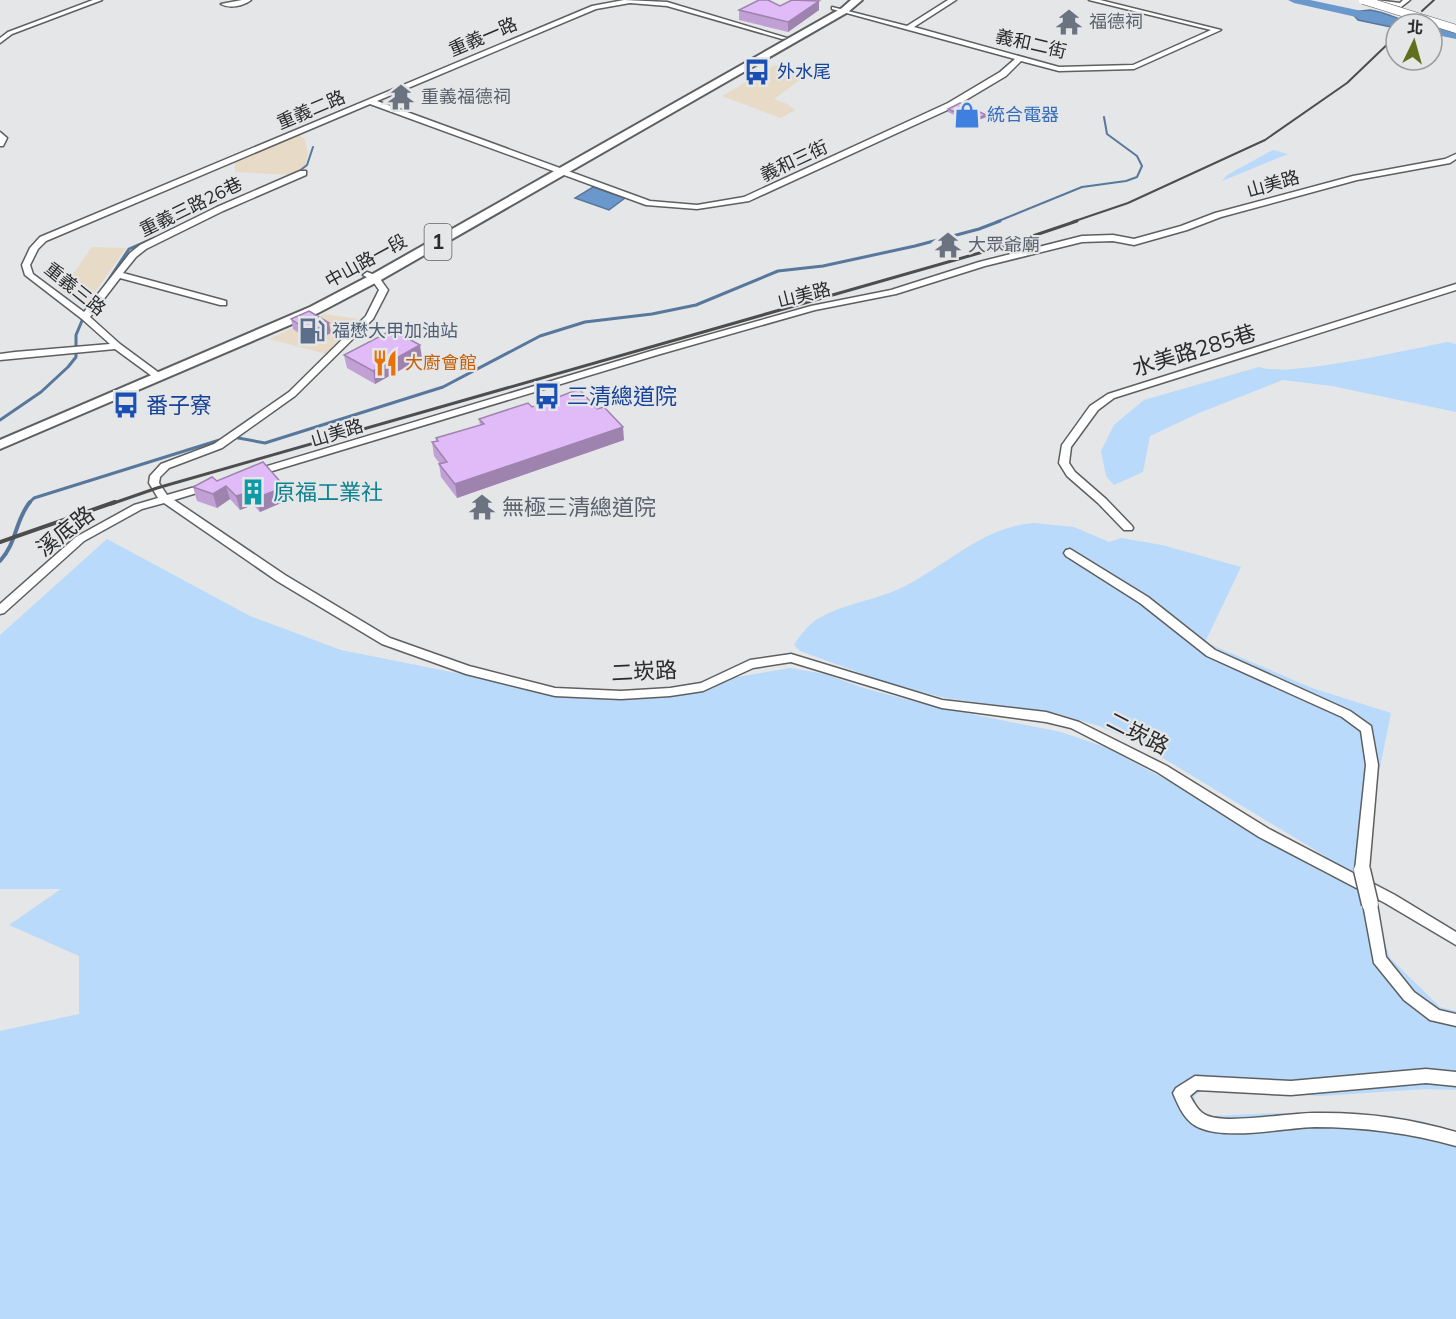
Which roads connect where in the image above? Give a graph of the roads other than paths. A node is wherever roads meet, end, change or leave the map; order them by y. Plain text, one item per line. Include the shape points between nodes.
1 (99, 0) edge
2 (248, 0) edge
3 (953, 0) edge
4 (1092, 0) edge
5 (1363, 0) edge
6 (1379, 0) edge
7 (858, 1) edge
8 (1404, 2) edge
9 (224, 4) dead end
10 (840, 6) edge
11 (908, 28) junction
12 (1456, 29) edge
13 (2, 38) edge
14 (784, 38) junction
15 (1020, 58) junction
16 (369, 101) junction
17 (0, 134) edge
18 (0, 144) edge
19 (1456, 156) edge
20 (557, 170) junction
21 (303, 172) dead end
22 (74, 224) joint
23 (119, 275) junction
24 (371, 276) junction
25 (1456, 287) edge
26 (223, 303) dead end
27 (85, 317) junction
28 (117, 346) junction
29 (0, 357) edge
30 (156, 375) junction
31 (0, 437) edge
32 (0, 445) edge
33 (248, 475) edge
34 (217, 484) edge
35 (164, 498) junction
36 (1128, 528) dead end
37 (1070, 553) dead end
38 (0, 610) edge
39 (1456, 939) edge
40 (1456, 1020) edge
41 (1456, 1079) edge
42 (1456, 1139) edge

1 - 13 street
2 - 9 street
3 - 11 street
4 - 15 street, 義和二街 via 1218,30 1134,67 1059,69
5 - 12 street, bridge
6 - 8 street
7 - 10 main road, 中山路一段 / 1
10 - 11 street, 義和二街
10 - 14 main road, 中山路一段 / 1
10 - 20 main road, 中山路一段 / 1
11 - 15 street, 義和二街
14 - 16 street, 重義一路 via 667,4 612,3 594,7
14 - 20 main road, 中山路一段 / 1
15 - 20 street, 義和三街 via 1003,74 951,105 746,199 697,207 649,203
16 - 20 street, 重義二路
16 - 22 street, 重義二路
17 - 18 street
19 - 33 street, 山美路 via 1448,161 1356,178 1134,242 1082,239 892,292 814,308
20 - 24 main road, 中山路一段 / 1
21 - 23 street, 重義三路26巷 via 143,248
22 - 27 street, 重義三路 via 43,239 26,265 29,275
23 - 26 street
23 - 27 street, 重義三路26巷
24 - 30 main road, 中山路一段 / 1 via 285,323
24 - 35 street via 384,290 370,317 292,394 248,426 218,446 165,466 154,483
25 - 36 street, 水美路285巷 via 1111,396 1094,408 1066,447 1064,463
27 - 28 street, 重義三路
28 - 29 street
28 - 30 street, 重義三路
30 - 31 main road, 中山路一段 / 1
30 - 32 main road, 中山路一段 / 1
34 - 35 street
35 - 38 street, 溪底路 via 138,507 80,538
35 - 39 street, 二崁路 via 280,578 386,641 466,670 555,692 621,695 703,687 750,664 791,658 942,704 1046,717 1075,725 1162,769 1264,833 1390,899
37 - 40 street, bridge via 1144,600 1211,653 1346,714 1367,729 1372,765 1362,870 1379,959 1409,996 1435,1015
41 - 42 street via 1425,1076 1291,1088 1195,1083 1181,1093 1190,1114 1210,1124 1377,1122

